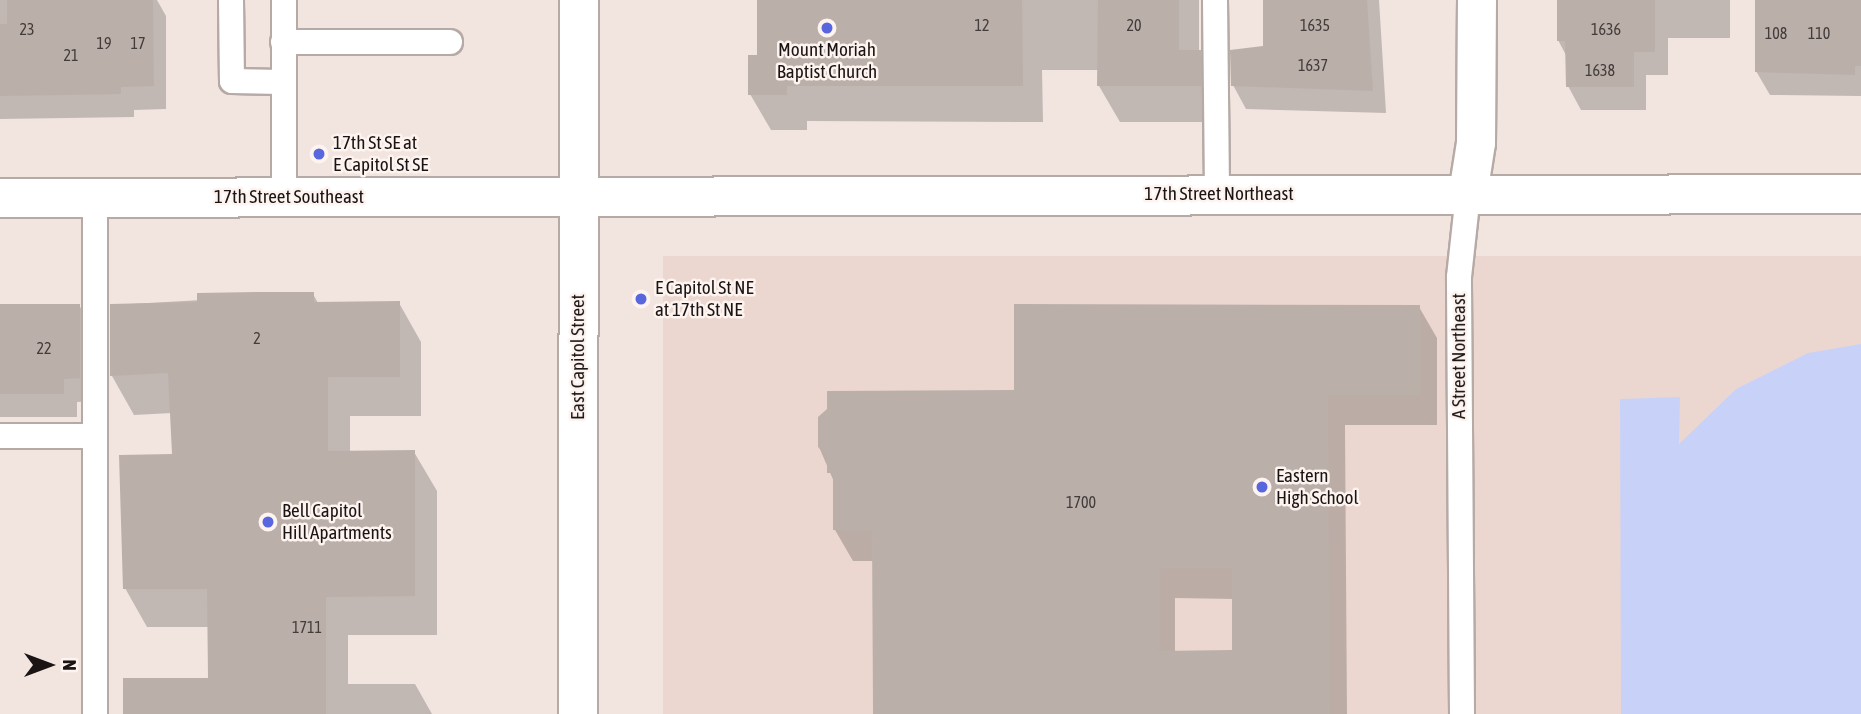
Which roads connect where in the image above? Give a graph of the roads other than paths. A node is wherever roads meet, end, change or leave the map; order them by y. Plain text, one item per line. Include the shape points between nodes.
1 (231, 0) edge
2 (284, 0) edge
3 (579, 0) edge
4 (1215, 0) edge
5 (1477, 0) edge
6 (283, 42) junction
7 (450, 42) dead end
8 (281, 82) junction
9 (1217, 194) junction
10 (1468, 194) junction
11 (1861, 194) edge
12 (578, 196) junction
13 (284, 197) junction
14 (0, 198) edge
15 (95, 198) junction
16 (0, 436) edge
17 (95, 436) junction
18 (94, 714) edge
19 (578, 714) edge
20 (1462, 714) edge

1 - 8 lane via 232,81
2 - 6 lane
3 - 12 main road, East Capitol Street
4 - 9 lane
5 - 10 main road, A Street Northeast via 1476,143
6 - 7 lane
6 - 8 lane
8 - 13 lane
9 - 10 main road, 17th Street Northeast
9 - 12 main road, 17th Street Northeast
10 - 11 main road, 17th Street Northeast
10 - 20 lane, A Street Northeast via 1459,277
12 - 13 main road, 17th Street Southeast
12 - 19 main road, East Capitol Street
13 - 15 main road, 17th Street Southeast
14 - 15 main road, 17th Street Southeast
15 - 17 lane
16 - 17 lane
17 - 18 lane

